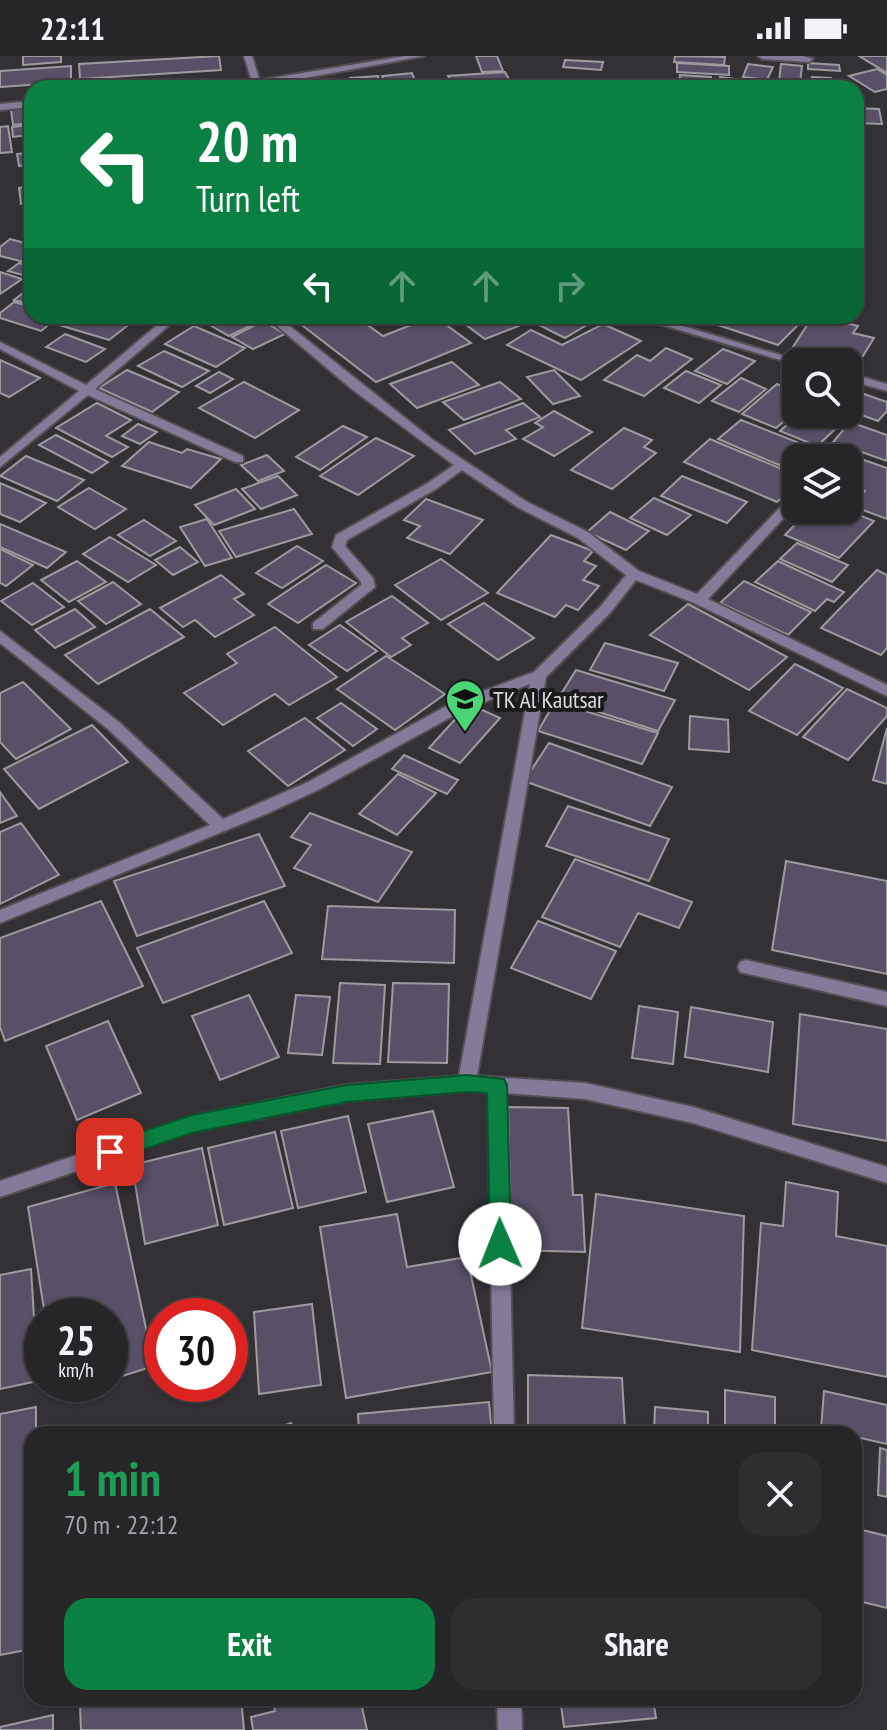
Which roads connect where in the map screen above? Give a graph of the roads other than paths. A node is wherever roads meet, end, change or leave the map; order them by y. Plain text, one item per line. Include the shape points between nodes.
1 (248, 56) edge
2 (420, 56) edge
3 (762, 56) edge
4 (809, 59) dead end
5 (255, 80) edge
6 (290, 80) edge
7 (24, 105) edge
8 (0, 107) edge
9 (165, 324) edge
10 (280, 324) edge
11 (665, 324) edge
12 (0, 345) edge
13 (782, 357) edge
14 (862, 380) edge
15 (887, 388) edge
16 (87, 390) junction
17 (239, 459) dead end
18 (0, 463) edge
19 (463, 464) junction
20 (782, 513) edge
21 (634, 574) junction
22 (699, 600) junction
23 (318, 626) dead end
24 (0, 636) edge
25 (539, 675) junction
26 (887, 691) edge
27 (222, 827) junction
28 (0, 917) edge
29 (746, 967) dead end
30 (887, 999) edge
31 (467, 1083) junction
32 (497, 1085) junction
33 (887, 1175) edge
34 (0, 1189) edge
35 (504, 1426) edge
36 (509, 1706) edge
37 (510, 1730) edge

1 - 5 street
2 - 6 street
3 - 4 street
7 - 8 street
9 - 16 street
10 - 19 street
11 - 13 street
12 - 16 street
14 - 15 street
16 - 17 street
16 - 18 street
19 - 21 street via 523,505 583,535
19 - 23 street via 341,538 341,553 368,587
20 - 22 street
21 - 22 street
21 - 25 street
22 - 26 street
24 - 27 street via 114,726
25 - 27 street via 457,707 313,786
25 - 31 street
27 - 28 street
29 - 30 street
31 - 32 street
31 - 34 street via 347,1093 192,1124
32 - 33 street via 585,1091 693,1115
32 - 35 street
36 - 37 street

